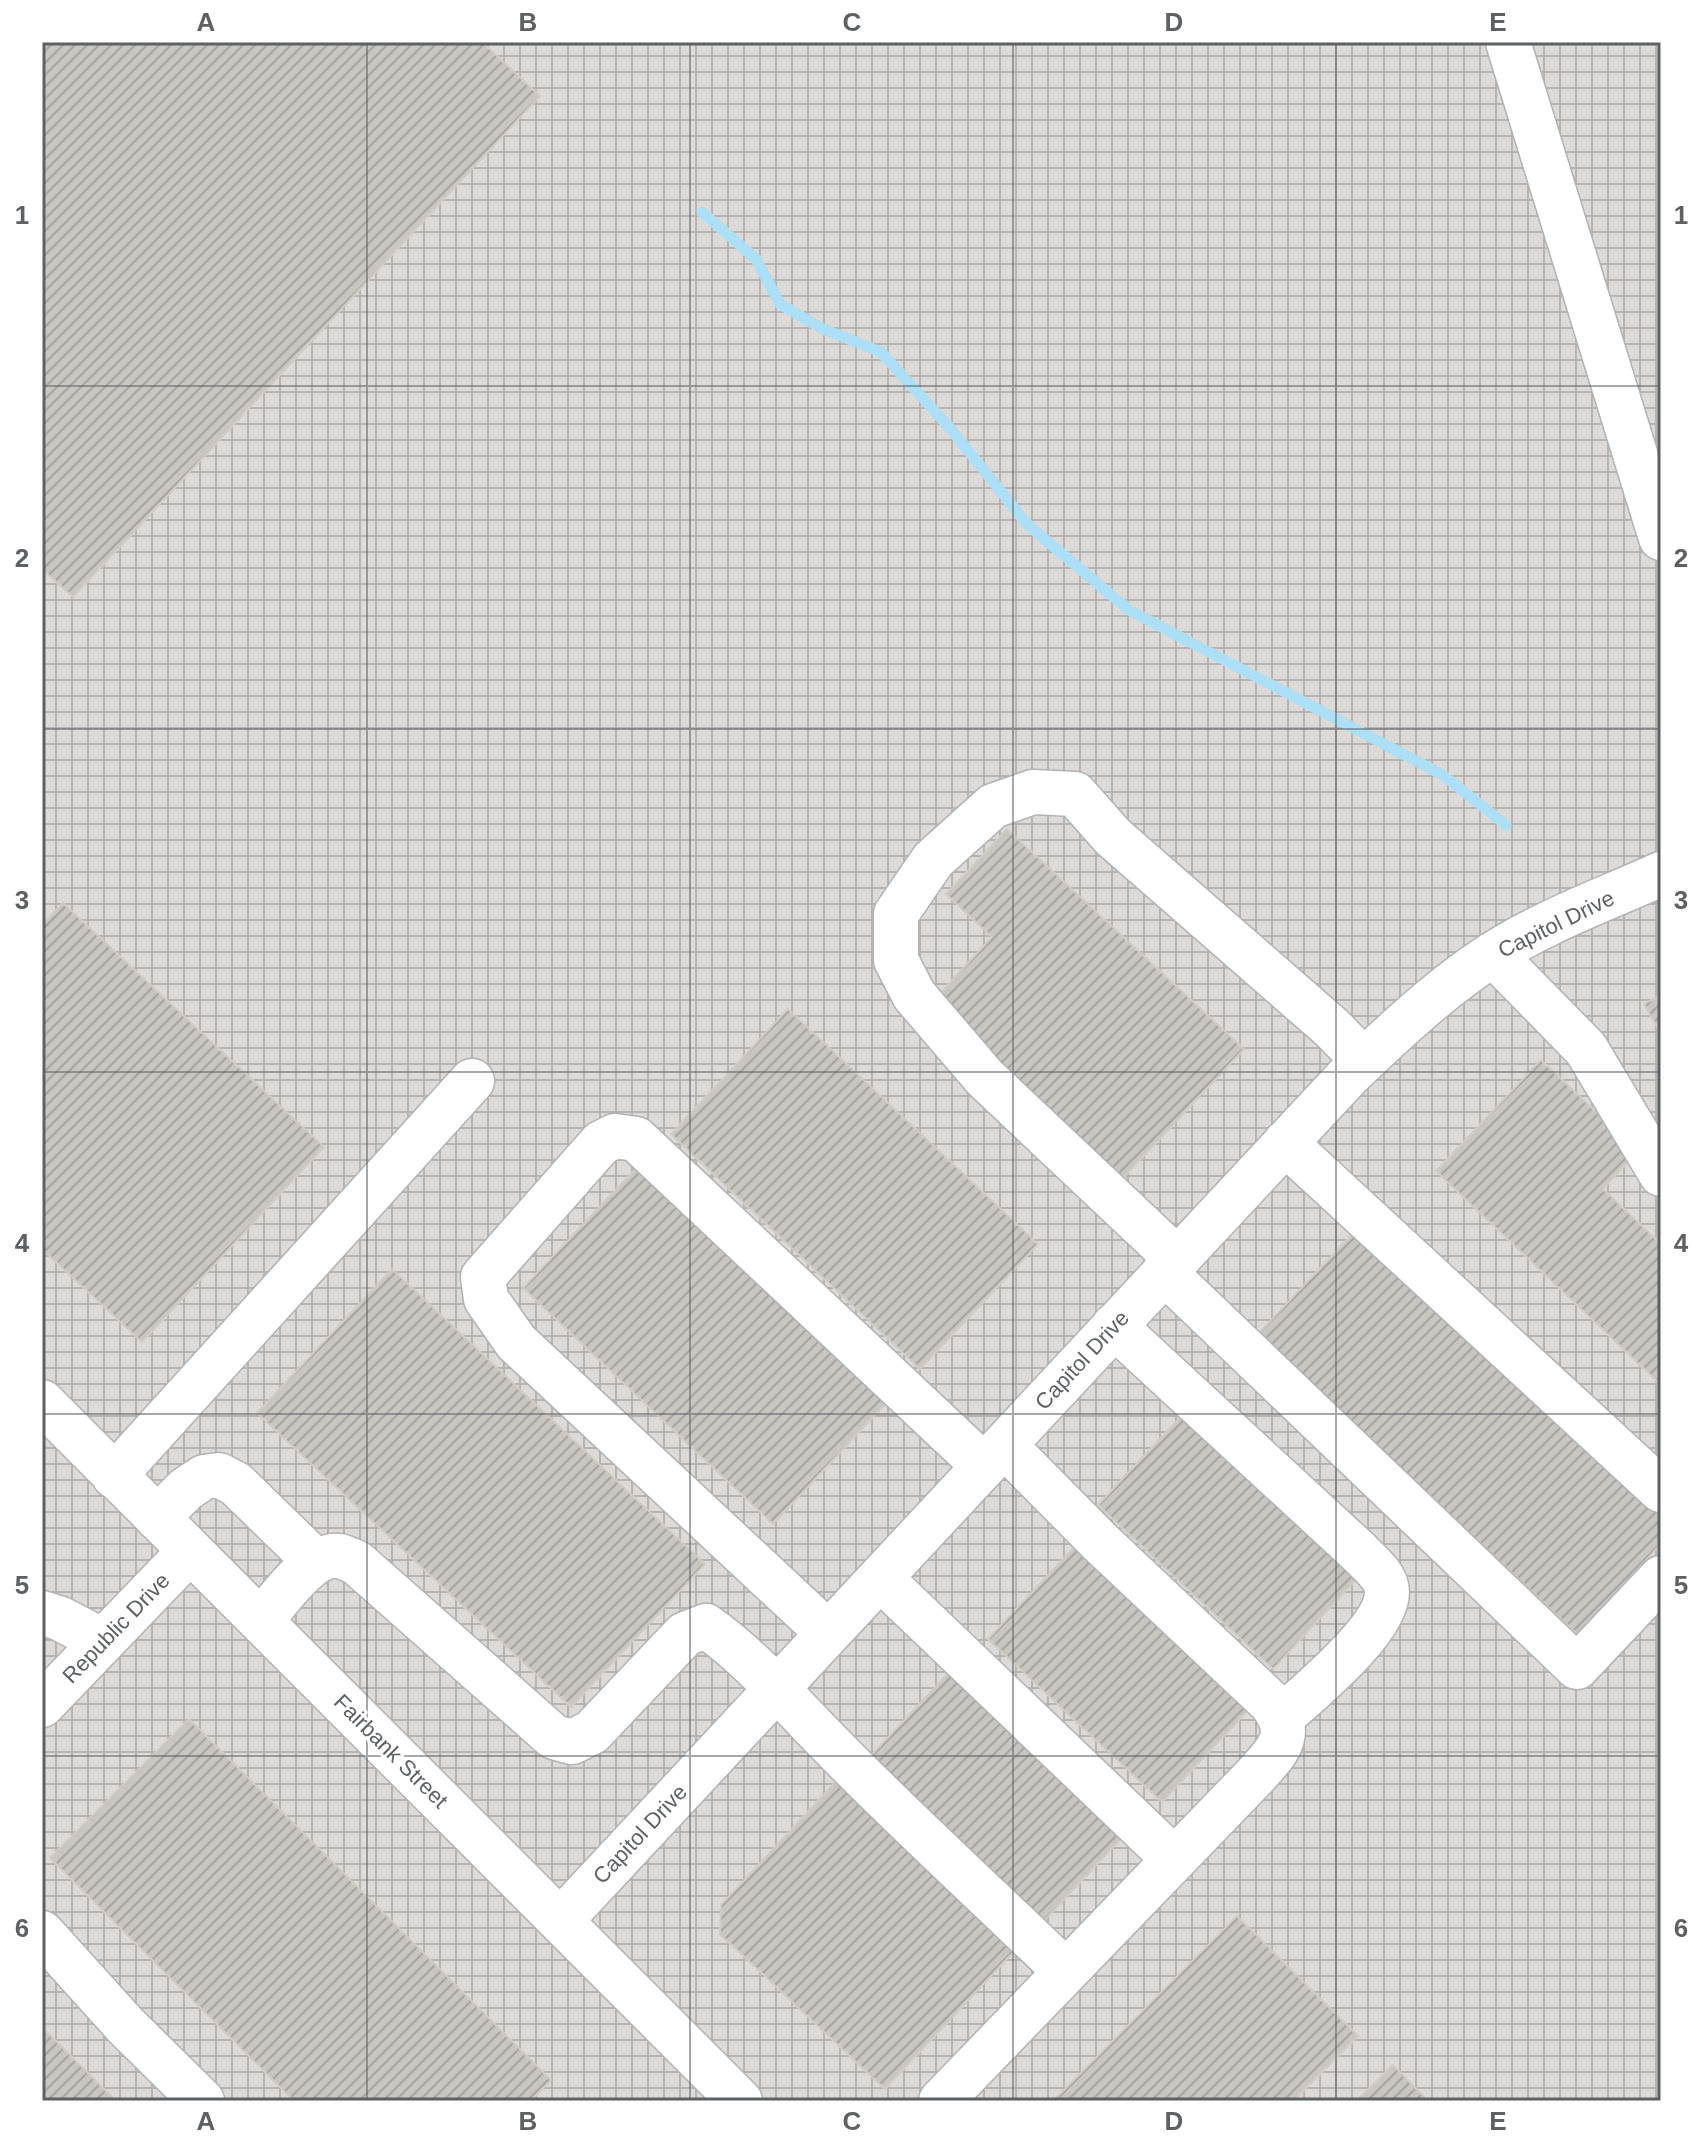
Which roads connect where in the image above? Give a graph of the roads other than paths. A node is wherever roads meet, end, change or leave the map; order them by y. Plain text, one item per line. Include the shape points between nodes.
1 (1508, 42) edge
2 (1661, 538) edge
3 (1661, 874) edge
4 (1493, 954) junction
5 (1364, 1061) junction
6 (472, 1081) dead end
7 (1285, 1143) junction
8 (1661, 1174) edge
9 (1170, 1266) junction
10 (1114, 1326) junction
11 (42, 1402) edge
12 (994, 1455) junction
13 (114, 1476) junction
14 (1661, 1490) edge
15 (157, 1518) junction
16 (190, 1551) junction
17 (316, 1562) junction
18 (880, 1578) junction
19 (1661, 1578) edge
20 (42, 1613) edge
21 (261, 1621) junction
22 (828, 1633) junction
23 (103, 1641) junction
24 (777, 1688) junction
25 (42, 1705) edge
26 (1282, 1717) junction
27 (1174, 1859) junction
28 (561, 1920) junction
29 (42, 1933) edge
30 (1065, 1971) junction
31 (202, 2101) edge
32 (740, 2101) edge
33 (941, 2101) edge

1 - 2 street
3 - 4 street, Capitol Drive
4 - 5 street, Capitol Drive
4 - 8 street via 1586,1049
5 - 7 street, Capitol Drive
5 - 9 street via 1113,837 1075,794 1033,792 993,806 933,860 896,914 896,960 914,995 985,1078
6 - 13 street
7 - 9 street, Capitol Drive
7 - 14 street
9 - 10 street, Capitol Drive
9 - 19 street via 1577,1667
10 - 12 street, Capitol Drive
10 - 26 street via 1384,1579 1383,1608 1372,1628
11 - 13 street, Fairbank Street
12 - 18 street, Capitol Drive
12 - 22 street via 636,1139 615,1136 601,1143 483,1277 486,1299 516,1342
12 - 26 street via 1101,1543
13 - 15 street, Fairbank Street
15 - 16 street, Fairbank Street
15 - 17 street via 186,1489 204,1477 219,1475 236,1484
16 - 21 street, Fairbank Street
16 - 23 street, Republic Drive
17 - 21 street
17 - 24 street via 336,1555 357,1563 554,1737 572,1742 592,1732 685,1634 706,1626
18 - 22 street, Capitol Drive
18 - 27 street
20 - 23 street
21 - 28 street, Fairbank Street
22 - 24 street, Capitol Drive
23 - 25 street, Republic Drive
24 - 28 street, Capitol Drive
24 - 30 street
26 - 27 street via 1280,1748
27 - 30 street
28 - 32 street, Fairbank Street
29 - 31 street
30 - 33 street

